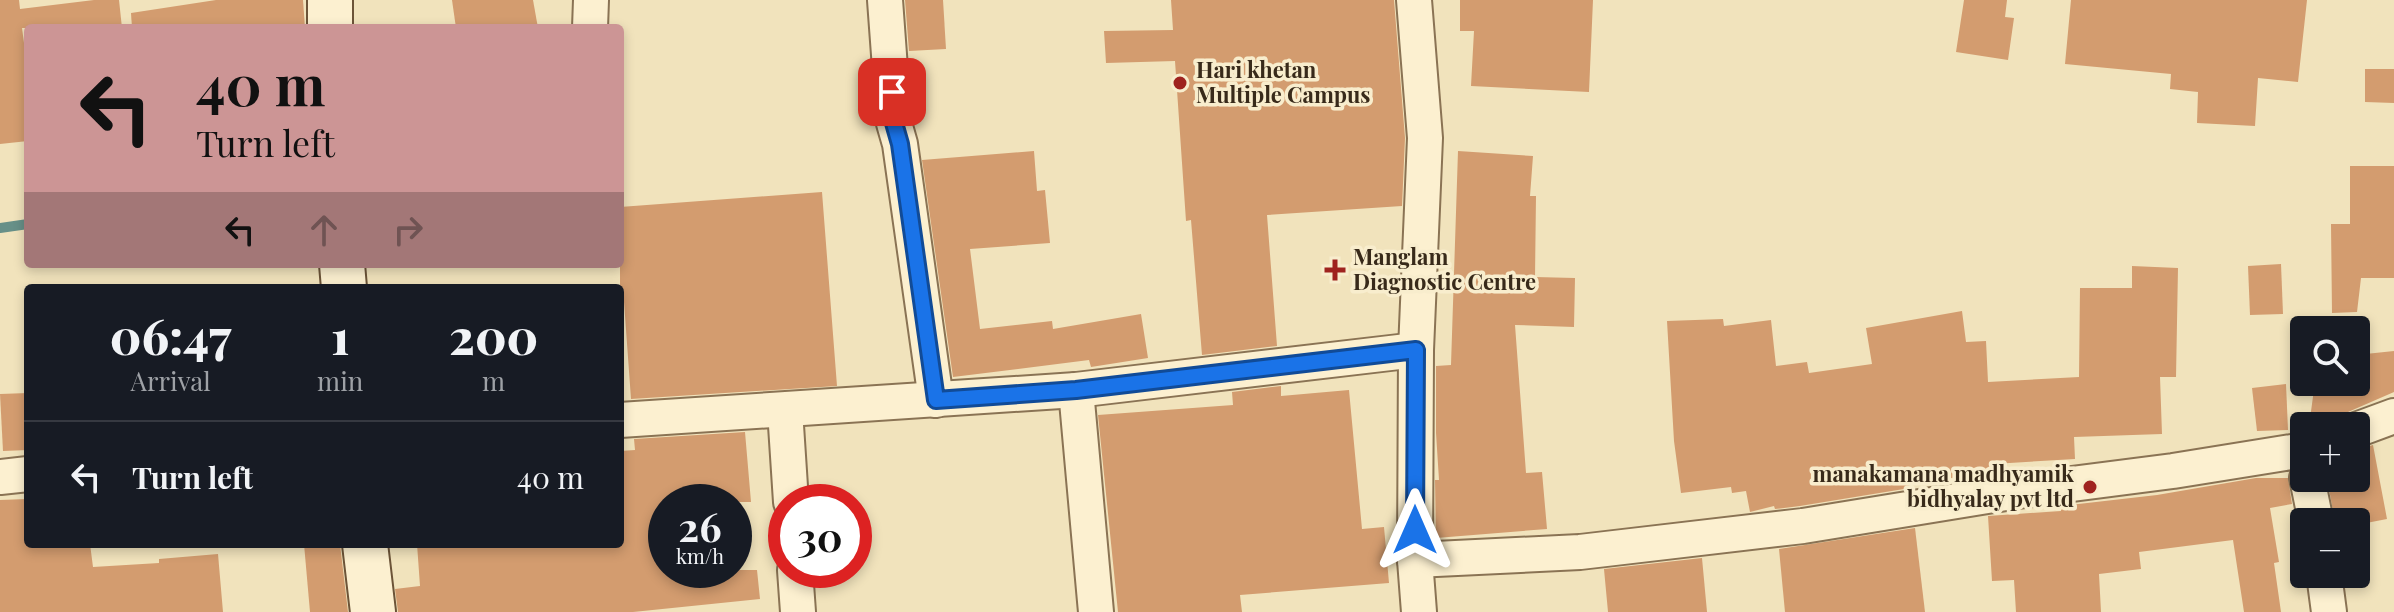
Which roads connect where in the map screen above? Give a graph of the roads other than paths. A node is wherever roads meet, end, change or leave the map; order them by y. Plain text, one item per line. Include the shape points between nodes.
1 (330, 0) edge
2 (591, 0) edge
3 (885, 0) edge
4 (1414, 0) edge
5 (330, 24) edge
6 (590, 24) edge
7 (1416, 350) junction
8 (1076, 390) junction
9 (936, 400) junction
10 (785, 410) junction
11 (624, 420) edge
12 (2290, 462) edge
13 (24, 474) edge
14 (0, 477) edge
15 (790, 484) edge
16 (365, 548) edge
17 (1415, 560) junction
18 (796, 588) edge
19 (2326, 588) edge
20 (373, 612) edge
21 (798, 612) edge
22 (1096, 612) edge
23 (1419, 612) edge
24 (2329, 612) edge

1 - 5 street
2 - 6 street
3 - 9 street via 894,123
4 - 7 street via 1425,138
7 - 8 street
7 - 17 street
8 - 9 street
8 - 22 street
9 - 10 street
10 - 11 street
10 - 15 street
12 - 17 street via 2173,471 1803,526 1580,552
13 - 14 street
16 - 20 street
17 - 23 street
18 - 21 street
19 - 24 street

